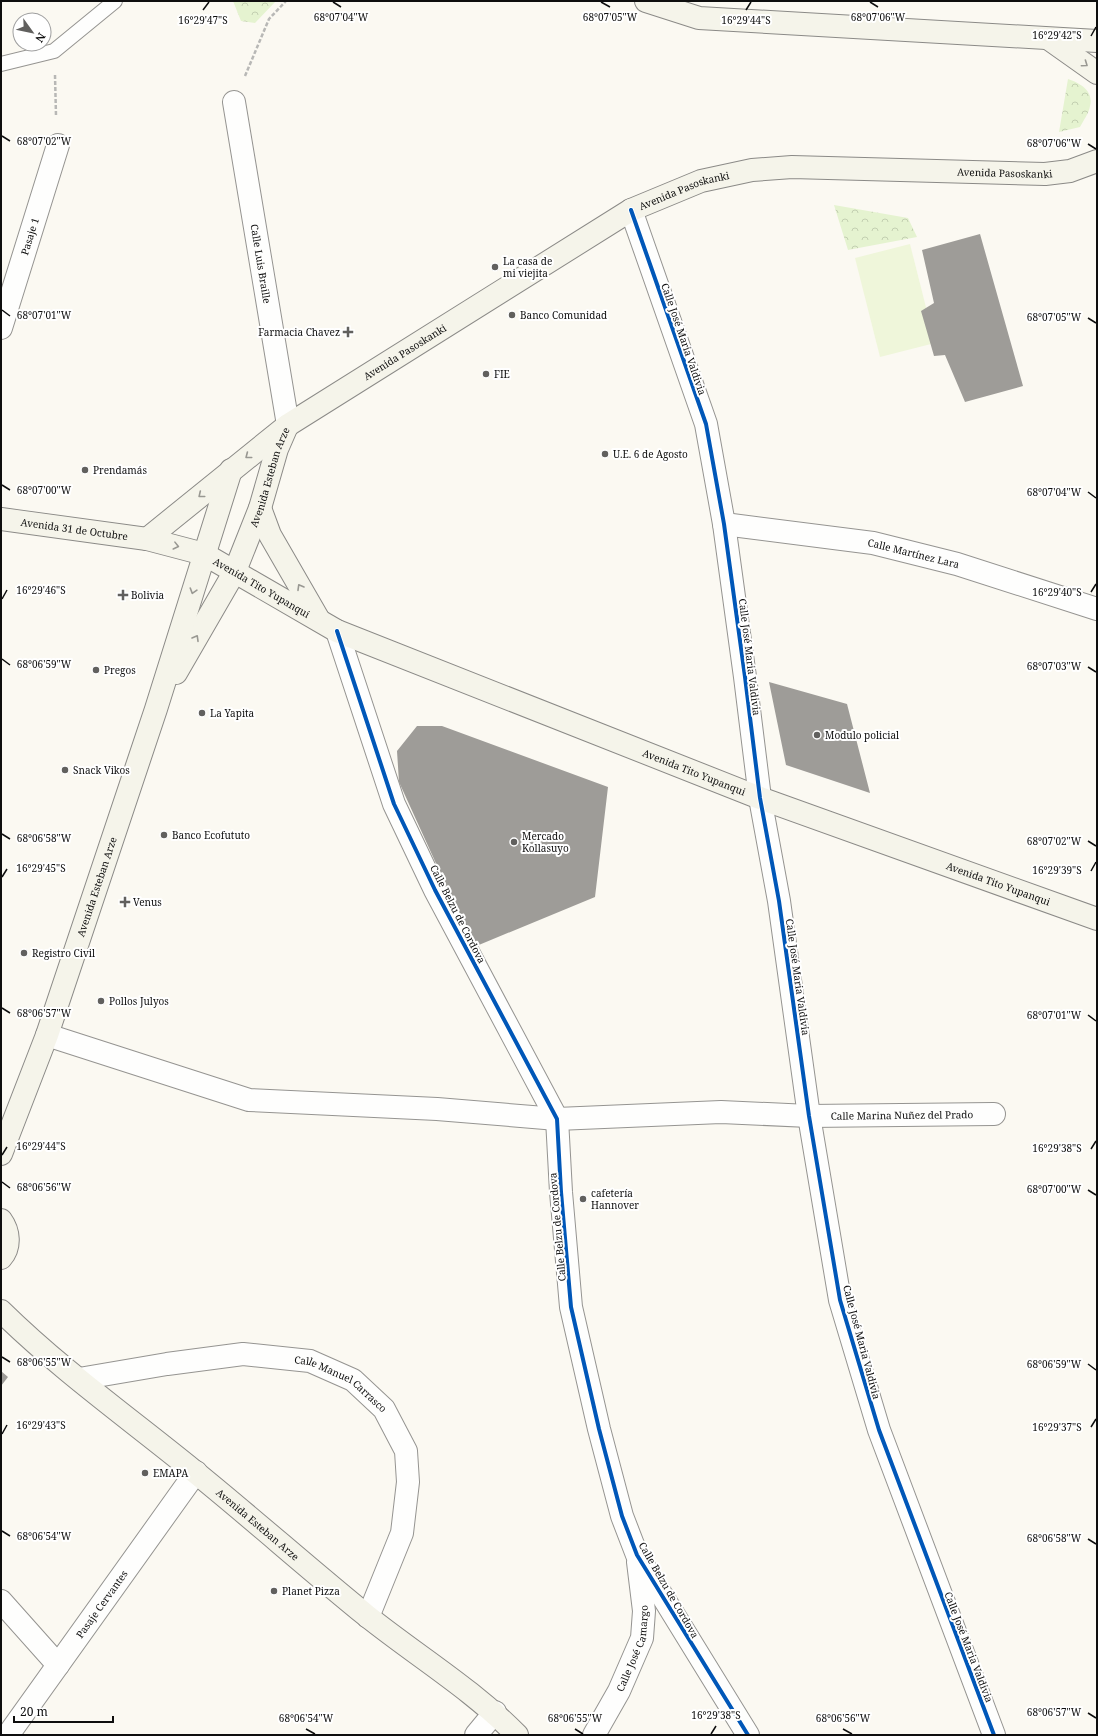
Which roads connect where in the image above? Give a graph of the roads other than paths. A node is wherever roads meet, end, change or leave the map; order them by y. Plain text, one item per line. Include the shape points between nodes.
1 (116, 1) edge
2 (646, 1) edge
3 (1049, 39) junction
4 (1097, 41) edge
5 (1, 64) edge
6 (1097, 73) edge
7 (234, 102) road end
8 (58, 145) road end
9 (1097, 162) edge
10 (1070, 171) junction
11 (1097, 174) edge
12 (631, 210) junction
13 (1, 328) edge
14 (288, 425) junction
15 (231, 470) junction
16 (260, 508) junction
17 (1, 519) edge
18 (724, 524) junction
19 (147, 539) junction
20 (204, 554) junction
21 (235, 571) junction
22 (1097, 609) edge
23 (328, 626) junction
24 (156, 709) junction
25 (760, 798) junction
26 (1097, 918) edge
27 (47, 1035) junction
28 (994, 1114) dead end
29 (809, 1116) junction
30 (557, 1119) junction
31 (1, 1154) edge
32 (1, 1220) edge
33 (1, 1258) edge
34 (1, 1311) edge
35 (79, 1379) junction
36 (196, 1472) junction
37 (637, 1555) junction
38 (1, 1601) edge
39 (368, 1617) junction
40 (58, 1665) junction
41 (495, 1712) junction
42 (8, 1735) edge
43 (476, 1735) edge
44 (517, 1735) edge
45 (594, 1735) edge
46 (748, 1735) edge
47 (994, 1735) edge

1 - 5 lane via 54,51
2 - 3 main road via 699,18
3 - 4 main road
3 -> 6 main road
7 - 14 street, Calle Luis Braille
8 - 13 street, Pasaje 1
9 - 10 main road, Avenida Pasoskanki
10 - 11 main road, Avenida Pasoskanki
10 - 12 main road, Avenida Pasoskanki via 1045,174 792,167 752,170 701,181
12 - 14 main road, Avenida Pasoskanki
12 - 18 street, Calle José Maria Valdivia via 706,424
14 -> 15 main road, Avenida Esteban Arze
14 - 16 main road, Avenida Esteban Arze via 270,470
15 -> 19 main road
15 - 20 main road, Avenida Esteban Arze
16 - 21 main road, Avenida Esteban Arze
23 -> 16 main road, Avenida Tito Yupanqui via 270,535
17 - 19 main road, Avenida 31 de Octubre
18 - 22 street, Calle Martínez Lara via 873,543 957,564
18 - 25 street, Calle José Maria Valdivia
19 -> 20 main road, Avenida 31 de Octubre
20 - 21 main road, Avenida Tito Yupanqui
20 -> 24 main road, Avenida Esteban Arze
21 - 23 main road, Avenida Tito Yupanqui
24 -> 21 main road, Avenida Esteban Arze
23 - 25 main road, Avenida Tito Yupanqui
23 - 30 street, Calle Belzu de Cordova via 394,804 435,890
24 - 27 main road, Avenida Esteban Arze
25 - 26 main road, Avenida Tito Yupanqui
25 - 29 street, Calle José Maria Valdivia via 779,901
27 - 30 street, Calle Marina Nuñez del Prado via 249,1100 437,1109
27 - 31 main road, Avenida Esteban Arze
28 - 29 street, Calle Marina Nuñez del Prado
29 - 30 street, Calle Marina Nuñez del Prado via 721,1112
29 - 47 street, Calle José Maria Valdivia via 840,1300 879,1430
30 - 37 street, Calle Belzu de Cordova via 571,1307 599,1430 622,1516
32 - 33 main road via 8,1235 7,1246
34 - 35 main road, Avenida Esteban Arze
35 - 36 main road, Avenida Esteban Arze
35 - 39 street, Calle Manuel Carrasco via 243,1354 310,1362 353,1380 384,1409 406,1451 408,1482 402,1533
36 - 39 main road, Avenida Esteban Arze
36 - 40 street, Pasaje Cervantes
37 - 45 street, Calle José Camargo via 644,1611 642,1638 620,1691
37 - 46 street, Calle Belzu de Cordova
38 - 40 street
39 - 41 main road, Avenida Esteban Arze
40 - 42 street, Pasaje Cervantes
41 - 43 street
41 - 44 main road, Avenida Esteban Arze

